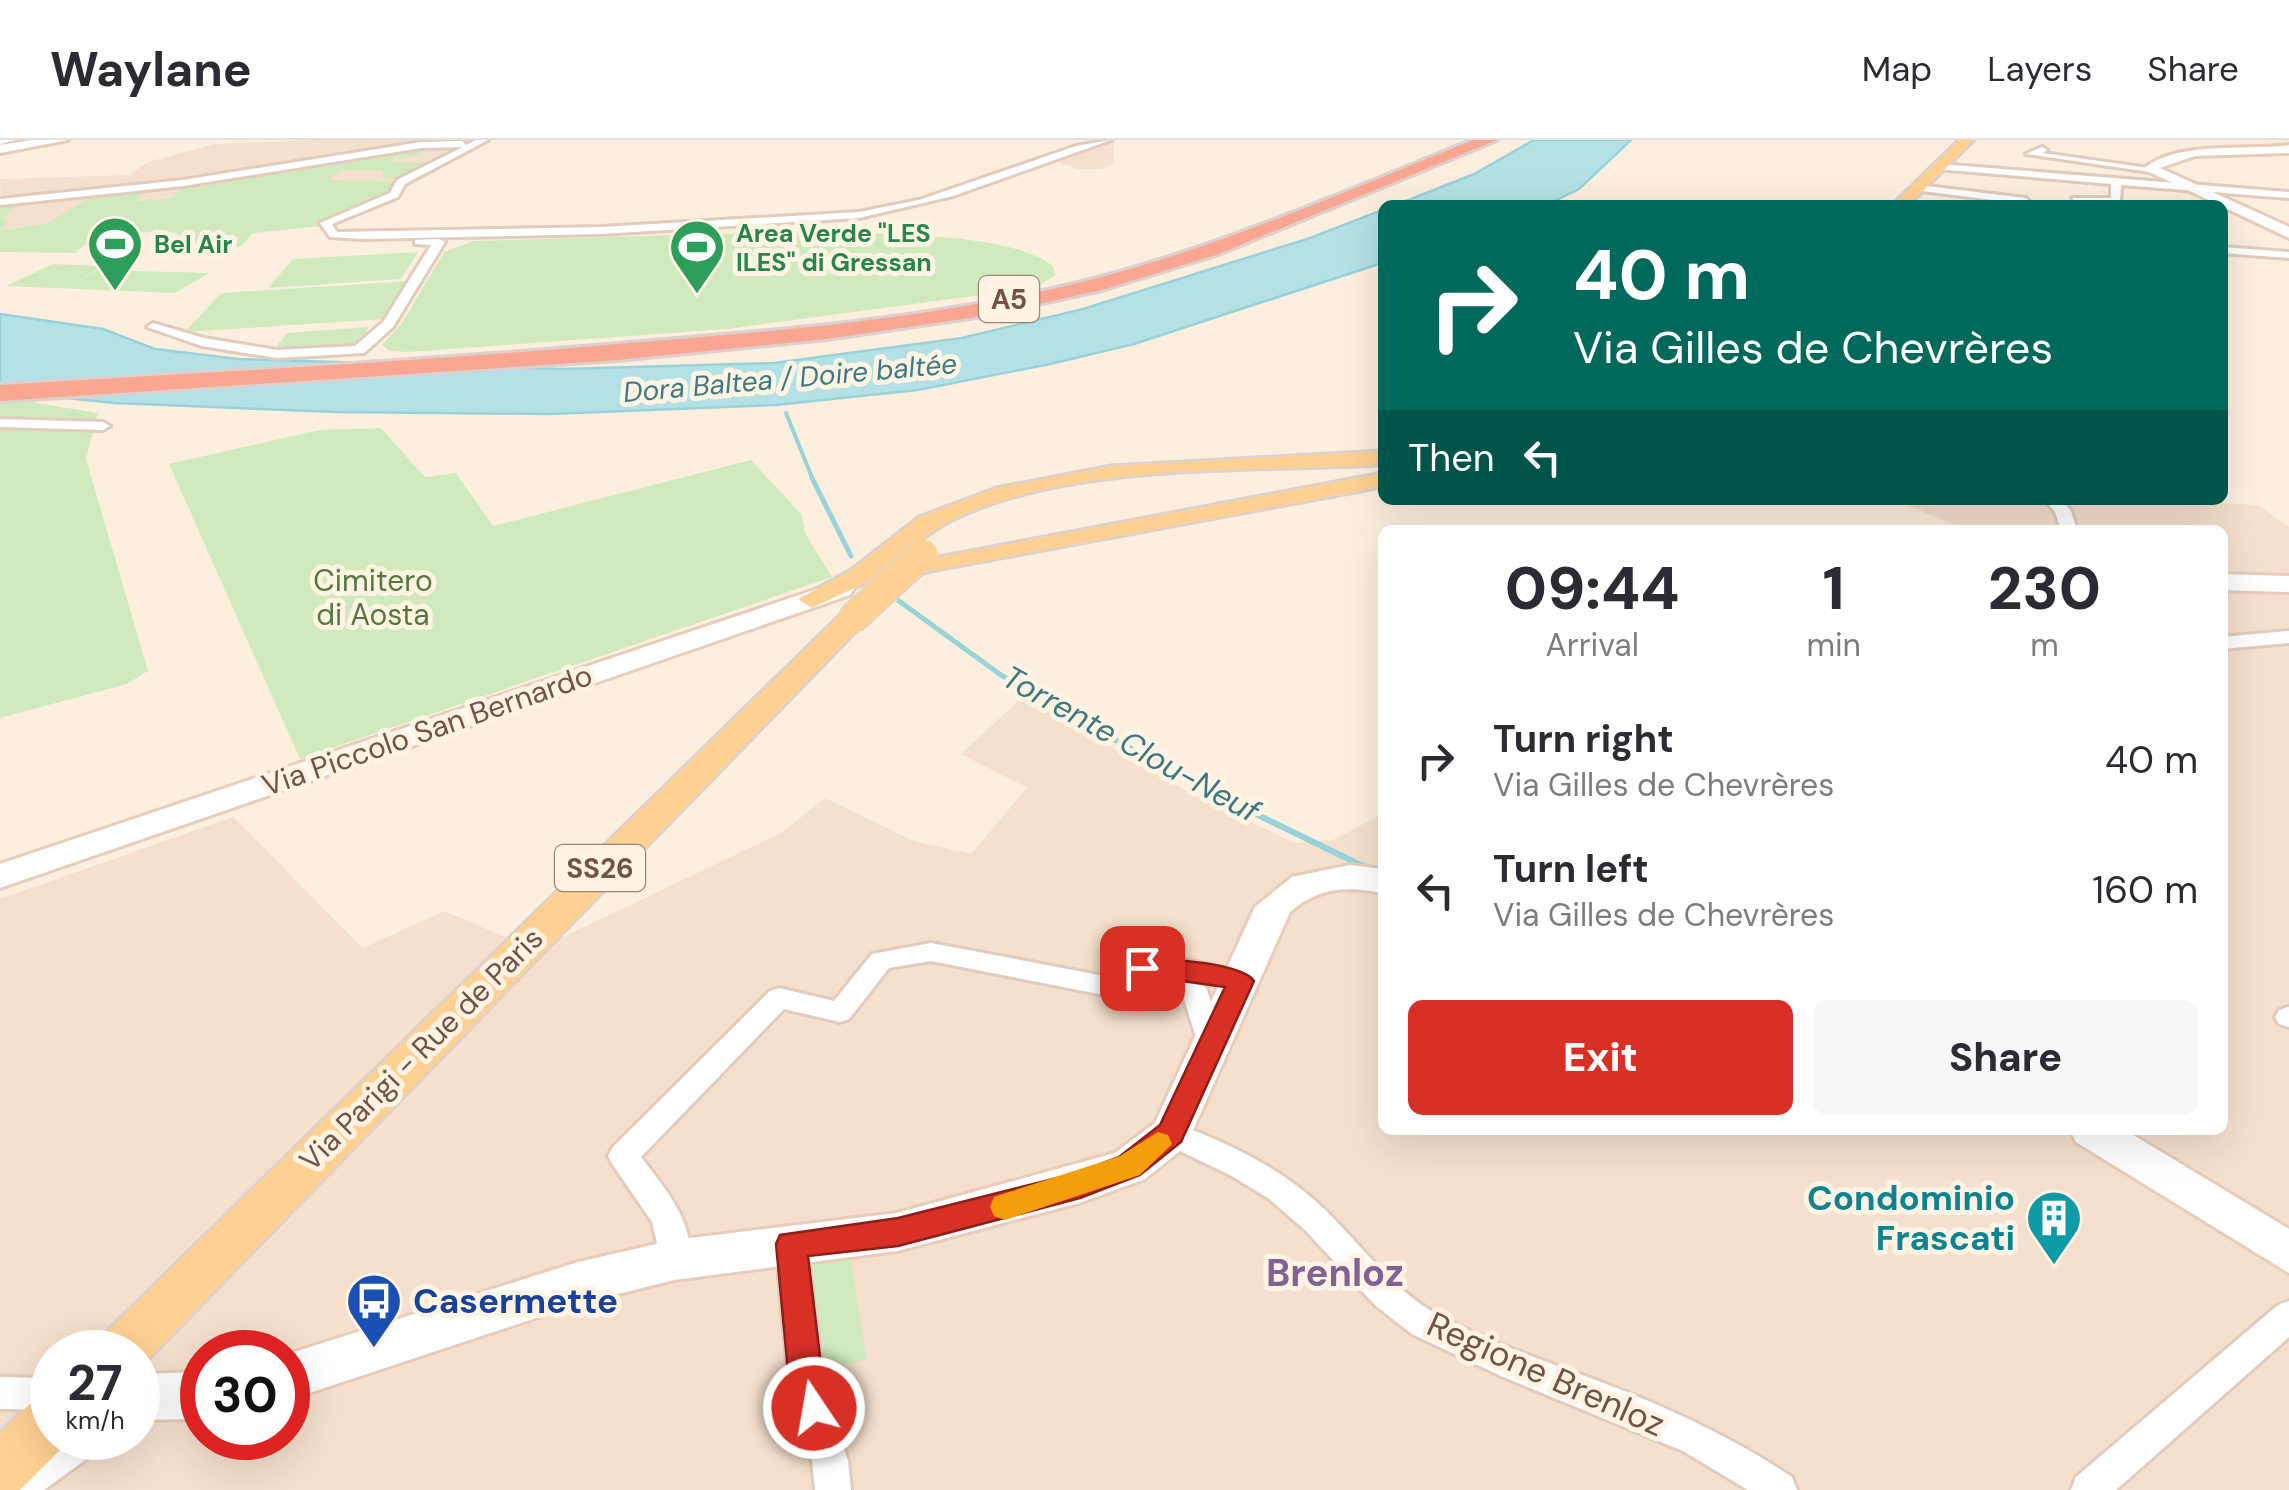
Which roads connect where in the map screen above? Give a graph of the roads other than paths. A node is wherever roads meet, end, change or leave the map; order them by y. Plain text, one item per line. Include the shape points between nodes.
1 (10, 140) edge
2 (61, 140) edge
3 (1104, 140) edge
4 (1473, 140) edge
5 (1488, 140) edge
6 (1966, 140) edge
7 (0, 141) edge
8 (478, 142) edge
9 (0, 148) edge
10 (2042, 150) dead end
11 (2289, 150) edge
12 (1940, 167) junction
13 (2150, 169) junction
14 (2264, 181) dead end
15 (2182, 186) junction
16 (2289, 186) edge
17 (2116, 188) junction
18 (2134, 195) dead end
19 (2289, 196) edge
20 (1908, 197) edge
21 (1996, 200) edge
22 (2076, 200) dead end
23 (2214, 200) edge
24 (0, 202) edge
25 (2228, 206) edge
26 (2289, 233) edge
27 (334, 235) junction
28 (2228, 250) edge
29 (2289, 255) edge
30 (154, 327) dead end
31 (0, 390) edge
32 (0, 423) edge
33 (103, 426) dead end
34 (1378, 458) edge
35 (1378, 467) edge
36 (1378, 481) edge
37 (887, 568) junction
38 (2228, 582) edge
39 (2289, 584) edge
40 (812, 598) junction
41 (853, 603) junction
42 (2289, 638) edge
43 (2228, 643) edge
44 (0, 876) edge
45 (1378, 878) edge
46 (1240, 981) junction
47 (1114, 987) junction
48 (1211, 1046) junction
49 (1171, 1134) junction
50 (2100, 1135) edge
51 (791, 1244) junction
52 (2289, 1253) edge
53 (674, 1260) junction
54 (2289, 1316) edge
55 (143, 1330) edge
56 (310, 1370) edge
57 (0, 1393) edge
58 (30, 1394) edge
59 (30, 1442) edge
60 (56, 1460) edge
61 (0, 1471) edge
62 (14, 1490) edge
63 (833, 1490) edge
64 (1779, 1490) edge
65 (2089, 1490) edge

1 - 7 street
2 - 9 street
3 - 27 street via 985,184 880,212 614,231
4 - 31 highway, A5 via 1201,248 1030,296 736,337
5 - 31 highway, A5 via 1218,250 1036,299 817,333 567,356
6 - 12 main road
8 - 24 street
8 - 27 street via 401,182 394,195 324,223
10 - 13 street via 2031,154
11 - 13 street via 2262,156 2178,152
12 - 17 street
12 - 20 main road
13 - 15 street
14 - 16 street
15 - 17 street
15 - 19 street
15 - 23 street
17 - 18 street
17 - 22 street via 2116,200
20 - 21 street
25 - 26 street
27 - 30 street via 439,242 388,324 359,350 278,354
28 - 29 street
32 - 33 street
34 - 37 main road via 1147,470 1043,483 930,520
35 - 41 main road, SS26, bridge via 1088,492 990,519 923,554
36 - 37 main road
37 - 40 main road
37 - 41 main road
38 - 39 street
40 - 41 street, Via Piccolo San Bernardo
40 - 44 street, Via Piccolo San Bernardo
41 - 55 main road, Via Parigi - Rue de Paris / SS26
42 - 43 street
45 - 46 street via 1338,875 1280,898
46 - 47 street via 1142,968
46 - 48 street
47 - 48 street via 1141,979 1194,990
47 - 53 street via 930,952 881,960 840,1012 780,998 623,1156 668,1220
48 - 49 street
49 - 51 street via 1130,1166 1080,1186 898,1232
49 - 64 street, Regione Brenloz via 1280,1189 1418,1321 1499,1362 1607,1400 1740,1460
50 - 52 street
51 - 53 street
51 - 63 street via 806,1382
53 - 56 street
54 - 65 street
57 - 58 street
59 - 61 main road
60 - 62 street

